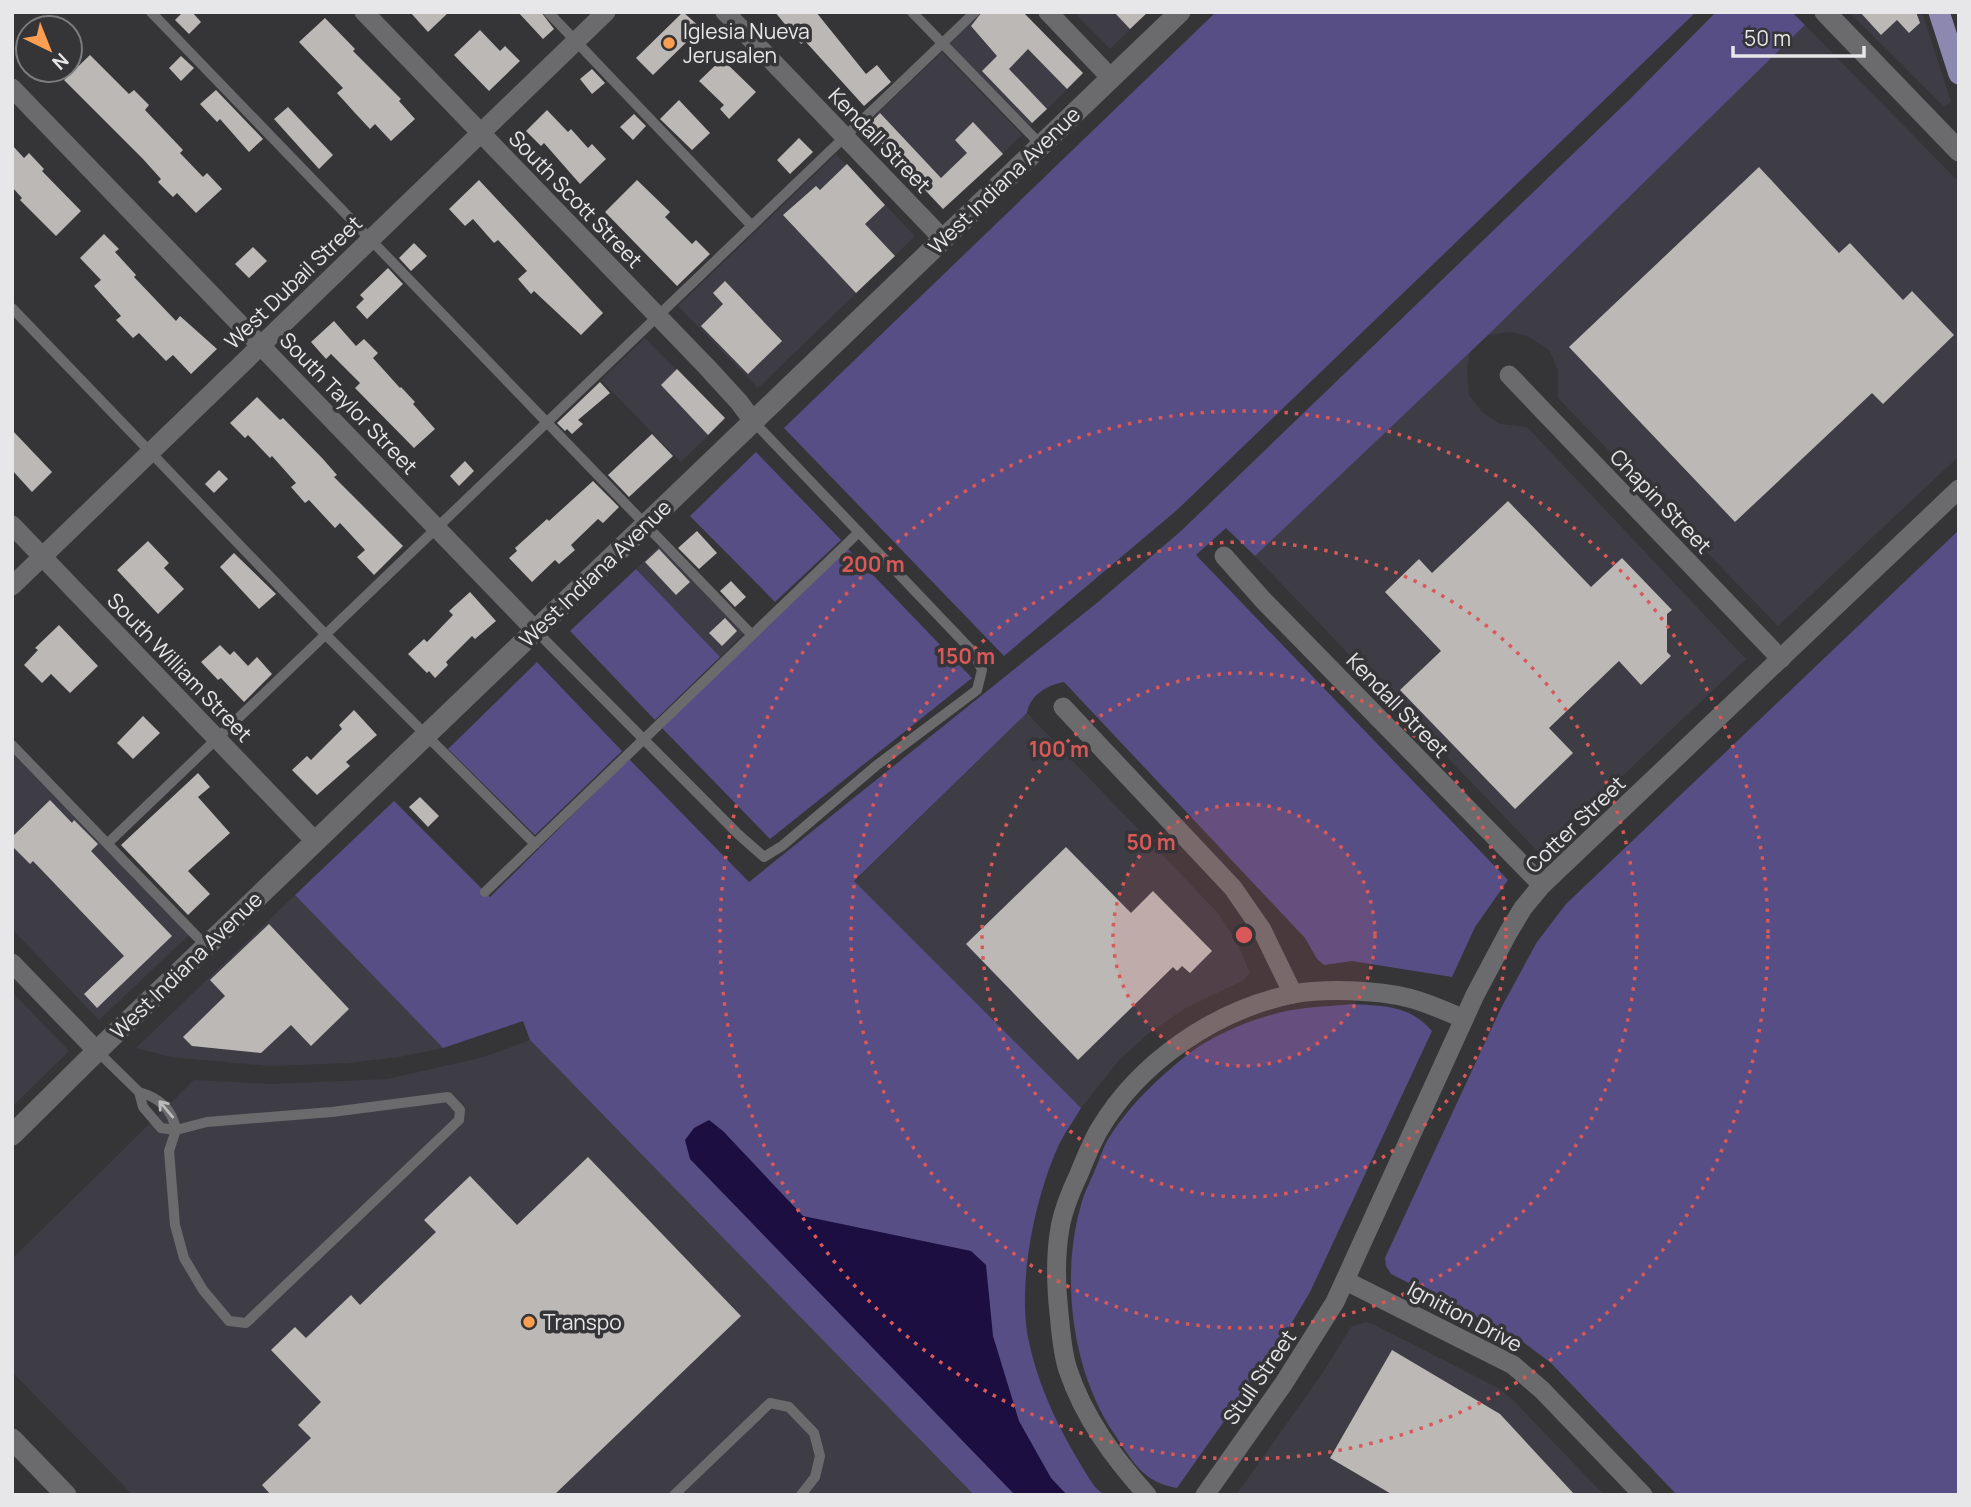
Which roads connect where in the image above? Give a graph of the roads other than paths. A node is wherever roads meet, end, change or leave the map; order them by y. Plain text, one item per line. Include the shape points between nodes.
1 (151, 12) edge
2 (364, 12) edge
3 (548, 12) edge
4 (606, 12) edge
5 (725, 12) edge
6 (912, 12) edge
7 (975, 12) edge
8 (1048, 12) edge
9 (1180, 12) edge
10 (1825, 12) edge
11 (1939, 12) edge
12 (576, 41) junction
13 (943, 44) junction
14 (1959, 75) edge
15 (1111, 78) junction
16 (12, 88) edge
17 (481, 133) junction
18 (844, 136) junction
19 (1041, 145) junction
20 (1959, 151) edge
21 (752, 226) junction
22 (370, 239) junction
23 (943, 239) junction
24 (12, 308) edge
25 (658, 317) junction
26 (261, 344) junction
27 (1509, 375) dead end
28 (753, 421) junction
29 (546, 422) junction
30 (151, 451) junction
31 (1959, 489) edge
32 (12, 525) edge
33 (646, 526) junction
34 (438, 529) junction
35 (859, 532) junction
36 (1224, 556) dead end
37 (43, 558) junction
38 (12, 586) edge
39 (536, 630) junction
40 (751, 634) junction
41 (326, 635) junction
42 (1781, 659) junction
43 (1063, 707) dead end
44 (425, 735) junction
45 (218, 738) junction
46 (643, 738) junction
47 (12, 745) edge
48 (315, 841) junction
49 (108, 843) junction
50 (535, 844) junction
51 (1542, 885) junction
52 (485, 892) dead end
53 (207, 947) junction
54 (12, 963) edge
55 (1293, 994) junction
56 (1464, 1018) junction
57 (97, 1051) junction
58 (139, 1091) junction
59 (176, 1130) junction
60 (12, 1135) edge
61 (1346, 1281) junction
62 (12, 1439) edge
63 (66, 1495) edge
64 (674, 1495) edge
65 (801, 1495) edge
66 (1147, 1495) edge
67 (1205, 1495) edge
68 (1643, 1495) edge

1 - 22 lane
2 - 17 street, South Scott Street
3 - 12 lane
4 - 12 street, West Dubail Street
5 - 18 street, Kendall Street
6 - 13 lane
7 - 13 lane
8 - 15 street
9 - 15 street, West Indiana Avenue
10 - 20 street
11 - 14 main road
12 - 17 street, West Dubail Street
12 - 21 lane
13 - 18 lane
13 - 19 lane
15 - 19 street, West Indiana Avenue
16 - 26 street, South Taylor Street
17 - 22 street, West Dubail Street
17 - 25 street, South Scott Street
18 - 21 lane
18 - 23 street, Kendall Street
19 - 23 street, West Indiana Avenue
21 - 25 lane
22 - 26 street, West Dubail Street
22 - 29 lane
23 - 28 street, West Indiana Avenue
24 - 30 lane
25 - 28 street, South Scott Street
25 - 29 lane
26 - 30 street, West Dubail Street
26 - 34 street, South Taylor Street
27 - 42 street, Chapin Street
28 - 33 street, West Indiana Avenue
28 - 35 lane
29 - 33 lane
29 - 34 lane
30 - 37 street, West Dubail Street
30 - 41 lane
31 - 42 street, Cotter Street
32 - 37 street, South William Street
33 - 39 street, West Indiana Avenue
33 - 40 lane
34 - 39 street, South Taylor Street
34 - 41 lane
35 - 40 lane
35 - 46 lane via 974,653 982,670 977,690 764,857
36 - 51 street, Kendall Street
37 - 38 street, West Dubail Street
37 - 45 street, South William Street
39 - 44 street, West Indiana Avenue
39 - 46 lane
40 - 46 lane
41 - 44 lane
41 - 45 lane
42 - 51 street, Cotter Street
43 - 55 street via 1233,888 1262,930
44 - 48 street, West Indiana Avenue
44 - 50 lane
45 - 48 street, South William Street
45 - 49 lane
46 - 50 lane
47 - 49 lane
48 - 53 street, West Indiana Avenue
49 - 53 lane
50 - 52 lane
51 - 56 street, Cotter Street via 1508,933
53 - 57 street, West Indiana Avenue
54 - 57 street
55 - 56 street via 1406,997
55 - 66 street via 1210,1026 1185,1040 1137,1081 1100,1129 1060,1227 1057,1296 1067,1369 1101,1438
56 - 61 street, Cotter Street
57 - 58 lane
57 - 60 street, West Indiana Avenue
59 -> 58 lane via 166,1107 155,1096
58 - 59 lane via 143,1107 162,1128
59 - 59 lane via 207,1122 448,1097 460,1110 459,1120 246,1323 229,1321 184,1258 171,1192 169,1151
61 - 67 street, Stull Street via 1297,1364
61 - 68 street, Ignition Drive via 1513,1365
62 - 63 street
64 - 65 lane via 770,1403 789,1407 814,1433 820,1456 815,1477

